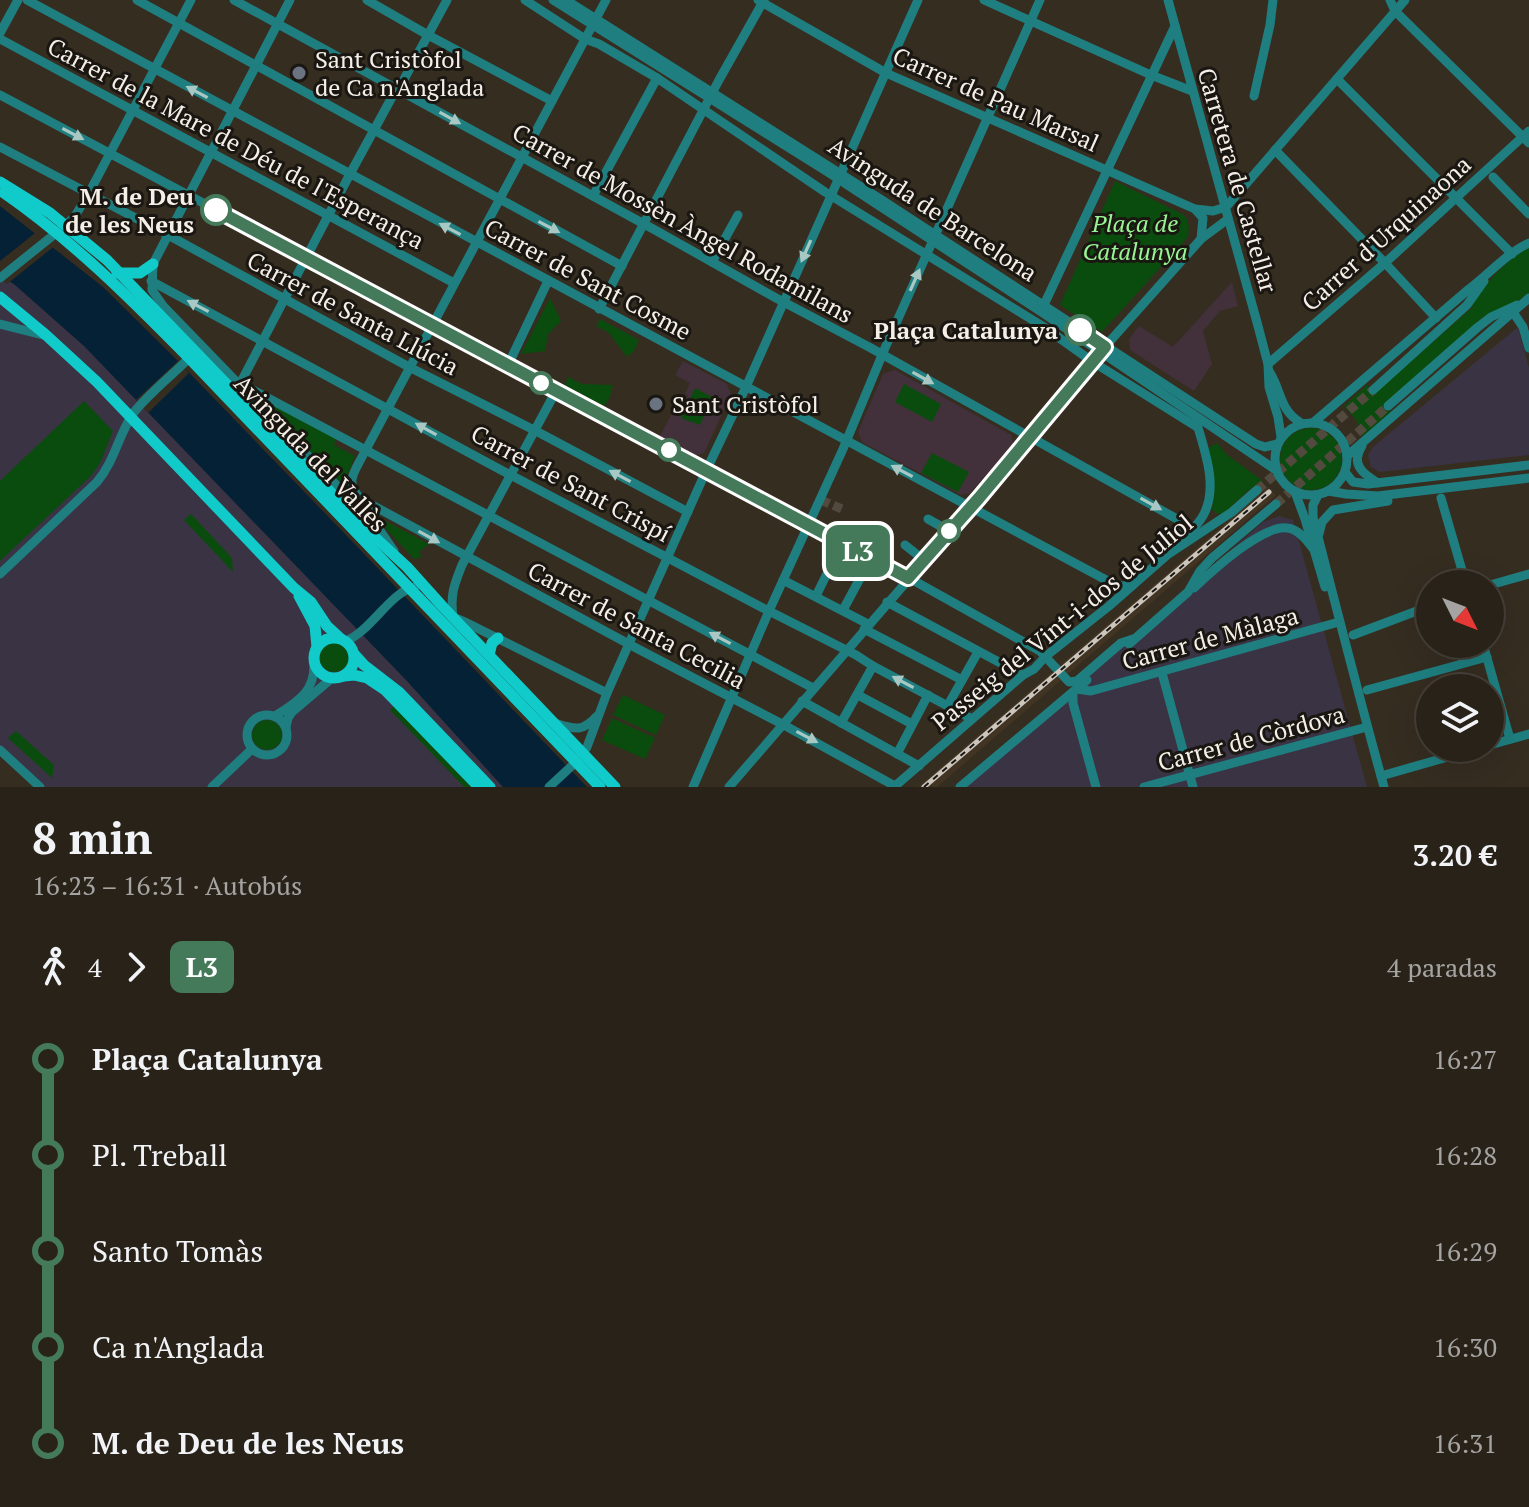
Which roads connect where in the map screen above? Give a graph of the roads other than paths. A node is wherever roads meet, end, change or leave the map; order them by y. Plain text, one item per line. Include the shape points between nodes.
1 (18, 0) edge
2 (27, 0) edge
3 (137, 0) edge
4 (191, 0) edge
5 (234, 0) edge
6 (290, 0) edge
7 (367, 0) edge
8 (447, 0) edge
9 (525, 0) edge
10 (553, 0) edge
11 (566, 0) edge
12 (606, 0) edge
13 (918, 0) edge
14 (984, 0) edge
15 (1040, 0) edge
16 (1168, 0) edge
17 (1273, 0) edge
18 (1390, 0) edge
19 (1405, 0) edge
20 (761, 1) edge
21 (1395, 11) junction
22 (1031, 21) junction
23 (595, 22) junction
24 (179, 23) junction
25 (277, 24) junction
26 (1175, 26) junction
27 (428, 35) junction
28 (0, 36) edge
29 (585, 39) junction
30 (255, 66) junction
31 (154, 69) junction
32 (886, 73) junction
33 (1151, 75) junction
34 (657, 78) junction
35 (1337, 79) junction
36 (397, 89) junction
37 (1192, 91) junction
38 (0, 95) edge
39 (712, 95) junction
40 (1254, 96) dead end
41 (552, 101) junction
42 (132, 110) junction
43 (232, 110) junction
44 (705, 111) junction
45 (988, 117) junction
46 (374, 130) junction
47 (1527, 137) edge
48 (0, 147) edge
49 (1275, 150) junction
50 (211, 152) junction
51 (109, 153) junction
52 (522, 158) junction
53 (1108, 171) junction
54 (350, 174) junction
55 (0, 175) edge
56 (839, 176) junction
57 (1493, 177) dead end
58 (0, 182) edge
59 (0, 191) edge
60 (89, 193) junction
61 (189, 195) junction
62 (593, 196) junction
63 (831, 196) junction
64 (1457, 197) junction
65 (499, 200) junction
66 (1226, 207) junction
67 (1195, 209) junction
68 (50, 213) junction
69 (1529, 214) edge
70 (738, 215) dead end
71 (328, 216) junction
72 (1228, 219) junction
73 (644, 224) junction
74 (58, 231) junction
75 (168, 235) junction
76 (934, 238) junction
77 (1201, 239) junction
78 (476, 242) junction
79 (1529, 243) edge
80 (927, 254) junction
81 (1512, 254) junction
82 (306, 256) junction
83 (712, 262) junction
84 (1385, 263) junction
85 (153, 264) junction
86 (94, 265) junction
87 (622, 266) junction
88 (120, 273) junction
89 (1488, 275) junction
90 (0, 278) edge
91 (151, 281) junction
92 (548, 281) junction
93 (454, 283) junction
94 (0, 297) edge
95 (283, 299) junction
96 (1527, 300) edge
97 (783, 301) junction
98 (599, 309) junction
99 (1042, 309) junction
100 (1513, 312) junction
101 (1436, 318) junction
102 (0, 324) edge
103 (432, 325) junction
104 (46, 335) junction
105 (263, 340) junction
106 (1529, 348) edge
107 (1103, 350) junction
108 (191, 352) junction
109 (882, 356) junction
110 (1093, 362) junction
111 (508, 365) junction
112 (409, 367) junction
113 (1269, 368) junction
114 (746, 387) junction
115 (1373, 390) tunnel mouth
116 (556, 391) junction
117 (1388, 406) tunnel mouth
118 (388, 409) junction
119 (136, 411) junction
120 (1189, 417) junction
121 (1314, 422) junction
122 (1301, 423) junction
123 (1215, 430) junction
124 (536, 431) junction
125 (1030, 436) junction
126 (847, 441) junction
127 (1279, 441) junction
128 (1203, 442) junction
129 (1364, 443) junction
130 (366, 450) junction
131 (1347, 456) junction
132 (1529, 465) edge
133 (1276, 470) junction
134 (706, 471) junction
135 (1345, 472) junction
136 (510, 474) junction
137 (1529, 478) edge
138 (1378, 483) junction
139 (1257, 490) tunnel mouth
140 (1430, 491) junction
141 (1295, 492) junction
142 (1323, 493) junction
143 (1441, 498) dead end
144 (1276, 504) tunnel mouth
145 (970, 507) junction
146 (688, 512) junction
147 (489, 514) junction
148 (928, 519) dead end
149 (809, 525) junction
150 (949, 531) junction
151 (1186, 536) junction
152 (1318, 536) junction
153 (842, 543) junction
154 (905, 545) dead end
155 (1315, 551) junction
156 (1167, 555) junction
157 (466, 557) junction
158 (668, 557) junction
159 (871, 558) junction
160 (924, 560) junction
161 (1462, 570) edge
162 (0, 574) edge
163 (1529, 574) edge
164 (908, 578) junction
165 (783, 580) junction
166 (1504, 581) edge
167 (1133, 585) junction
168 (294, 588) junction
169 (426, 589) junction
170 (405, 591) junction
171 (1188, 592) junction
172 (816, 596) junction
173 (649, 600) junction
174 (887, 602) junction
175 (843, 610) junction
176 (769, 611) junction
177 (1416, 611) edge
178 (453, 617) junction
179 (1338, 623) junction
180 (866, 626) junction
181 (1347, 634) junction
182 (498, 638) junction
183 (343, 639) junction
184 (1133, 639) junction
185 (629, 643) junction
186 (317, 647) junction
187 (846, 650) junction
188 (978, 652) junction
189 (354, 654) junction
190 (489, 655) junction
191 (751, 655) junction
192 (1046, 656) junction
193 (1483, 658) edge
194 (1487, 658) edge
195 (314, 664) junction
196 (873, 666) junction
197 (1162, 673) junction
198 (1023, 675) junction
199 (338, 677) junction
200 (962, 680) junction
201 (813, 688) junction
202 (1367, 690) dead end
203 (1075, 691) junction
204 (1091, 691) junction
205 (607, 693) junction
206 (858, 695) junction
207 (928, 695) junction
208 (732, 698) junction
209 (802, 701) junction
210 (948, 705) junction
211 (599, 713) junction
212 (1077, 714) junction
213 (275, 716) junction
214 (972, 719) junction
215 (554, 723) junction
216 (841, 723) junction
217 (782, 724) junction
218 (912, 724) junction
219 (286, 727) junction
220 (1367, 727) junction
221 (1529, 734) edge
222 (1510, 739) junction
223 (1504, 741) edge
224 (252, 749) junction
225 (0, 750) edge
226 (897, 754) junction
227 (577, 760) junction
228 (1430, 762) edge
229 (919, 766) junction
230 (1189, 774) junction
231 (1381, 776) junction
232 (40, 787) edge
233 (212, 787) edge
234 (479, 787) edge
235 (490, 787) edge
236 (549, 787) edge
237 (600, 787) edge
238 (615, 787) edge
239 (693, 787) edge
240 (729, 787) edge
241 (894, 787) edge
242 (960, 787) edge
243 (1096, 787) edge
244 (1144, 787) edge
245 (1193, 787) edge
246 (1384, 787) edge

1 - 28 street
2 - 31 street, Carrer de Sant Cosme
3 - 24 street
4 - 24 street
5 - 25 street, Carrer de Mossèn Àngel Rodamilans
6 - 25 street
7 - 27 street
8 - 27 street
9 - 29 street, Avinguda de Barcelona
10 - 23 street, Avinguda de Barcelona
11 - 23 street, Avinguda de Barcelona
12 - 23 street
13 - 32 street
14 - 22 street
15 - 22 street
16 - 26 street, Carretera de Castellar
17 - 40 street
18 - 21 street
19 - 21 street
20 - 32 street, Carrer de Pau Marsal
20 - 39 street
21 - 35 street
21 - 47 street
22 - 33 street
22 - 45 street
23 - 29 street
23 - 39 street, Avinguda de Barcelona
24 - 30 street
24 - 31 street
25 - 30 street
25 - 36 street, Carrer de Mossèn Àngel Rodamilans
26 - 33 street
26 - 37 street, Carretera de Castellar
27 - 36 street
27 - 41 street
28 - 42 street, Carrer de la Mare de Déu de l'Esperança
29 - 34 street, Avinguda de Barcelona
29 - 41 street
30 - 43 street
30 - 46 street
31 - 42 street
43 -> 31 street, Carrer de Sant Cosme
32 - 45 street, Carrer de Pau Marsal
32 - 56 street
33 - 37 street
33 - 53 street
34 - 44 street, Avinguda de Barcelona
34 - 62 street
35 - 49 street
35 - 64 street
36 - 46 street
36 -> 52 street, Carrer de Mossèn Àngel Rodamilans
37 - 66 street, Carretera de Castellar
38 -> 51 street
39 - 44 street
39 - 56 street, Avinguda de Barcelona
41 - 52 street
42 - 50 street, Carrer de la Mare de Déu de l'Esperança
42 - 51 street
43 - 50 street
43 - 54 street, Carrer de Sant Cosme
44 - 63 street, Avinguda de Barcelona
44 - 73 street
45 - 53 street, Carrer de Pau Marsal
45 - 76 street
46 - 54 street
46 - 65 street
47 - 64 street, Carrer d'Urquinaona
48 - 60 street, Carrer de Santa Llúcia
49 - 66 street
49 - 84 street
50 - 61 street
50 - 71 street, Carrer de la Mare de Déu de l'Esperança
51 - 60 street
51 - 61 street
52 - 62 street, Carrer de Mossèn Àngel Rodamilans
52 - 65 street
53 - 67 street, Carrer de Pau Marsal
53 - 99 street
54 - 71 street
78 -> 54 street, Carrer de Sant Cosme
55 - 68 main road
56 - 63 street
56 - 76 street, Avinguda de Barcelona
57 - 69 street
58 - 68 main road, Avinguda del Vallès
59 - 74 main road, Avinguda del Vallès
60 - 74 street
60 - 75 street, Carrer de Santa Llúcia
61 - 75 street
61 - 82 street
62 - 73 street, Carrer de Mossèn Àngel Rodamilans
63 - 80 street, Avinguda de Barcelona
63 -> 97 street
64 - 81 street
64 - 84 street, Carrer d'Urquinaona
65 - 78 street
65 -> 87 street
66 - 67 street, Carrer de Pau Marsal
66 - 72 street, Carretera de Castellar
67 - 77 street via 1203,218
68 - 74 main road, Avinguda del Vallès
70 - 83 street
71 - 82 street
71 - 93 street, Carrer de la Mare de Déu de l'Esperança
72 - 77 street
72 - 113 street, Carretera de Castellar
73 - 83 street, Carrer de Mossèn Àngel Rodamilans
73 - 87 street
74 - 86 main road, Avinguda del Vallès
74 - 88 main road, Avinguda del Vallès
74 - 90 street
75 - 85 street
75 - 95 street, Carrer de Santa Llúcia
76 - 80 street
76 - 99 street, Avinguda de Barcelona
77 - 107 street
78 - 92 street, Carrer de Sant Cosme
78 - 93 street
79 - 81 street
109 -> 80 street
80 - 110 street, Avinguda de Barcelona
81 - 89 street
82 - 95 street
82 - 103 street
83 - 97 street, Carrer de Mossèn Àngel Rodamilans
84 - 101 street
84 - 113 street, Carrer d'Urquinaona
85 - 88 main road via 140,273
85 - 91 street
86 - 88 main road
86 - 108 main road, Avinguda del Vallès
87 - 98 street
88 - 108 main road, Avinguda del Vallès
89 - 101 street
89 - 115 street via 1467,305
105 -> 91 street, Carrer de Sant Crispí
91 - 108 street, Avinguda del Vallès
92 - 98 street, Carrer de Sant Cosme
92 - 111 street
93 - 103 street
94 - 104 main road
95 - 105 street
95 - 112 street, Carrer de Santa Llúcia
96 - 100 street
96 - 117 street via 1491,317
97 - 109 street, Carrer de Mossèn Àngel Rodamilans
97 - 114 street
98 - 114 street, Carrer de Sant Cosme
99 - 107 street, Avinguda de Barcelona
100 - 106 street
100 - 129 street
101 - 121 street
102 - 104 street
103 - 111 street
103 - 112 street
104 - 119 main road
105 - 118 street, Carrer de Sant Crispí
105 - 130 street via 242,380
107 - 110 street
107 - 120 street, Avinguda de Barcelona
107 - 127 street, Avinguda de Barcelona via 1256,444 1265,447
108 - 119 street
108 - 169 main road, Avinguda del Vallès
108 - 170 main road, Avinguda del Vallès
109 -> 125 street, Carrer de Mossèn Àngel Rodamilans
109 - 126 street
110 - 120 street, Avinguda de Barcelona
110 - 125 street
111 - 116 street
112 - 118 street
112 - 124 street, Carrer de Santa Llúcia
113 - 122 street, Carretera de Castellar via 1285,409
113 - 127 street, Carretera de Castellar
114 - 126 street, Carrer de Sant Cosme
114 - 134 street
116 - 124 street
116 - 134 street
118 - 130 street
136 -> 118 street, Carrer de Sant Crispí
119 - 162 street via 104,474
119 - 168 main road
120 - 123 street, Avinguda de Barcelona
120 - 128 street
121 - 122 street
121 - 131 street via 1334,431
122 - 127 street
123 - 128 street
123 - 133 street, Avinguda de Barcelona
124 - 136 street
146 -> 124 street, Carrer de Santa Llúcia
125 - 145 street
125 -> 151 street, Carrer de Mossèn Àngel Rodamilans via 1177,519
145 -> 126 street, Carrer de Sant Cosme
126 - 149 street
127 - 133 street
128 - 151 street via 1209,473 1207,506
129 - 131 street
129 - 138 street via 1358,465
130 - 147 street
130 -> 157 street, Carrer de Santa Cecilia via 351,478 353,491
131 - 135 street
132 - 138 street
133 - 141 street
134 - 146 street
134 - 149 street
135 - 138 street via 1357,483
135 - 142 street
136 - 147 street
136 - 158 street, Carrer de Sant Crispí
137 - 140 street
139 - 156 street, Passeig del Vint-i-dos de Juliol
140 - 142 street
140 - 152 street via 1333,510
141 - 142 street
141 - 155 street
142 - 152 street via 1313,508
143 - 161 street
144 - 171 street, Passeig del Vint-i-dos de Juliol via 1212,558
145 - 150 street
145 - 167 street, Carrer de Sant Cosme via 1108,581
146 - 158 street
147 - 157 street
147 - 173 street
148 - 150 street
149 - 153 street
149 - 165 street
150 - 160 street
151 - 156 street
152 - 179 street
153 - 159 street
153 - 172 street
154 - 160 street
155 - 171 street, Passeig del Vint-i-dos de Juliol via 1290,527 1276,529 1249,543
155 - 179 street
156 - 167 street, Passeig del Vint-i-dos de Juliol
157 - 178 street via 452,591
157 - 185 street, Carrer de Santa Cecilia
158 - 173 street
158 - 176 street, Carrer de Sant Crispí
159 - 164 street
159 - 175 street
160 - 164 street
163 - 166 street
164 - 174 street
164 - 192 street
165 - 172 street
165 - 176 street
167 - 192 street, Passeig del Vint-i-dos de Juliol
168 - 183 main road
168 - 186 main road via 315,626
169 - 170 street
169 - 178 main road, Avinguda del Vallès
170 - 183 street via 358,634
170 - 227 main road, Avinguda del Vallès
171 - 184 street, Passeig del Vint-i-dos de Juliol
172 - 175 street
173 - 185 street
191 -> 173 street
174 - 180 street
174 - 188 street
175 - 180 street
176 - 187 street, Carrer de Sant Crispí
176 - 191 street
177 - 181 street
178 - 182 street
178 - 190 main road, Avinguda del Vallès
179 - 181 street
179 - 197 street, Carrer de Màlaga
180 - 187 street
180 - 200 street
181 - 220 street
182 - 190 main road
182 - 205 street
183 - 186 main road via 329,638
183 - 189 main road
184 - 192 street via 1074,682
184 - 203 street, Passeig del Vint-i-dos de Juliol
185 - 205 street
185 - 208 street, Carrer de Santa Cecilia
186 - 195 main road
187 - 196 street, Carrer de Sant Crispí
187 - 201 street
188 - 198 street
188 - 200 street
189 - 199 main road via 352,668
189 - 235 main road via 399,692
190 - 215 main road, Avinguda del Vallès
191 - 201 street
191 - 208 street
192 - 198 street, Passeig del Vint-i-dos de Juliol
193 - 202 street
194 - 222 street
195 - 199 main road via 319,672
195 - 213 street via 311,686
196 - 206 street
207 -> 196 street, Carrer de Sant Crispí
197 - 204 street, Carrer de Màlaga
197 - 230 street
198 - 214 street, Passeig del Vint-i-dos de Juliol
199 - 219 street via 292,712
199 - 234 main road via 367,678 385,690
200 - 210 street
201 - 209 street
203 - 204 street, Carrer de Màlaga
203 - 212 street
203 - 242 street, Passeig del Vint-i-dos de Juliol
204 - 212 street
205 - 211 street
206 - 216 street
206 - 218 street
207 - 210 street, Carrer de Sant Crispí
207 - 218 street
208 - 217 street, Carrer de Santa Cecilia
208 - 239 street
209 - 216 street
209 - 217 street
210 - 214 street, Carrer de Sant Crispí
211 - 215 street via 583,728
211 - 227 street
212 - 243 street
213 - 219 street
213 - 224 street via 252,721 247,732
214 - 229 street, Passeig del Vint-i-dos de Juliol
215 - 227 main road, Avinguda del Vallès
216 - 226 street
217 - 240 street
217 -> 241 street, Carrer de Santa Cecilia
218 - 226 street
219 - 224 street via 285,744 276,753
220 - 230 street, Carrer de Còrdova
220 - 231 street
221 - 222 street
222 - 223 street
224 - 233 street
225 - 232 street
226 - 229 street
227 - 236 street
227 - 237 main road, Avinguda del Vallès
227 - 238 main road, Avinguda del Vallès
228 - 231 street
229 - 241 street, Passeig del Vint-i-dos de Juliol
230 - 244 street, Carrer de Còrdova
230 - 245 street
231 - 246 street

